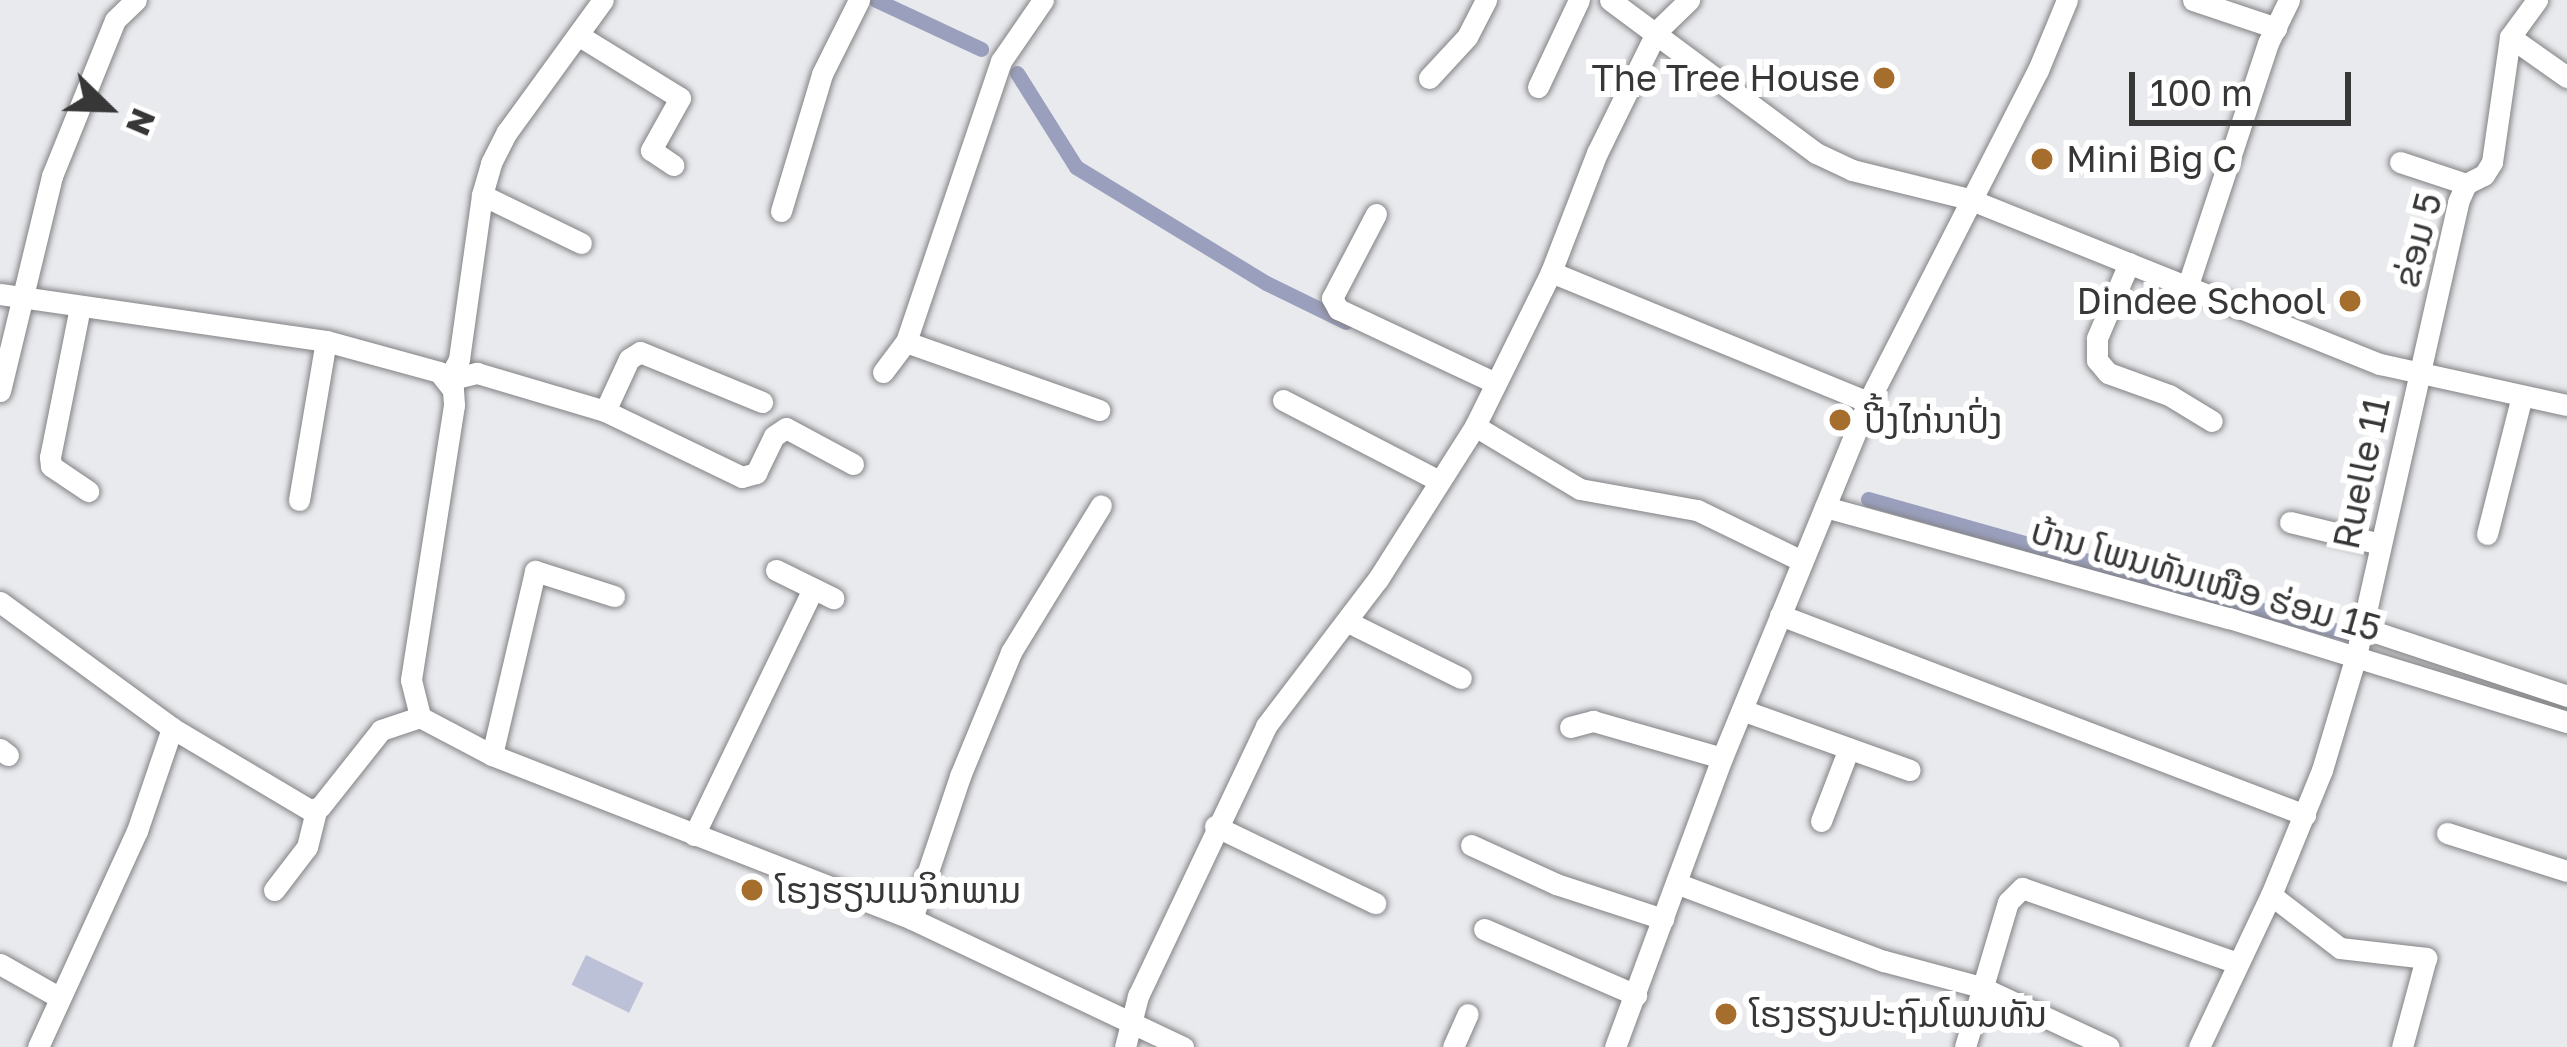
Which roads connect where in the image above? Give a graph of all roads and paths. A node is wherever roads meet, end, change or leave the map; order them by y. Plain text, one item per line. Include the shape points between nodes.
1 (136, 0) edge
2 (603, 0) edge
3 (859, 0) edge
4 (1043, 0) edge
5 (1486, 0) edge
6 (1580, 0) edge
7 (1610, 0) edge
8 (1689, 0) edge
9 (2067, 0) edge
10 (2193, 0) edge
11 (2289, 0) edge
12 (2537, 0) edge
13 (2276, 28) junction
14 (1657, 31) junction
15 (578, 35) junction
16 (2510, 37) junction
17 (2567, 77) edge
18 (1429, 78) dead end
19 (1538, 87) dead end
20 (2399, 162) dead end
21 (673, 165) dead end
22 (2466, 184) junction
23 (482, 195) junction
24 (1969, 199) junction
25 (781, 211) dead end
26 (1376, 214) dead end
27 (581, 243) dead end
28 (2129, 263) junction
29 (1551, 272) junction
30 (2187, 288) junction
31 (10, 296) edge
32 (80, 307) junction
33 (326, 340) junction
34 (907, 342) junction
35 (883, 372) dead end
36 (2416, 375) junction
37 (448, 380) junction
38 (1495, 383) junction
39 (0, 391) edge
40 (2522, 396) junction
41 (1283, 400) dead end
42 (762, 402) dead end
43 (1868, 402) junction
44 (2567, 405) edge
45 (1099, 410) dead end
46 (605, 411) junction
47 (2212, 421) dead end
48 (1475, 426) junction
49 (853, 464) dead end
50 (1439, 482) junction
51 (88, 491) dead end
52 (298, 500) dead end
53 (1101, 505) dead end
54 (1825, 507) junction
55 (2290, 522) dead end
56 (2487, 534) dead end
57 (2380, 544) junction
58 (1802, 561) junction
59 (776, 570) dead end
60 (614, 596) dead end
61 (0, 602) edge
62 (1780, 615) junction
63 (1348, 622) junction
64 (2360, 627) junction
65 (2356, 656) junction
66 (1461, 678) dead end
67 (2567, 696) edge
68 (1742, 710) junction
69 (420, 716) junction
70 (2567, 722) edge
71 (1570, 727) dead end
72 (172, 728) junction
73 (1849, 748) junction
74 (492, 755) junction
75 (1722, 758) junction
76 (1910, 770) dead end
77 (316, 810) junction
78 (2305, 815) junction
79 (1822, 821) dead end
80 (1215, 826) junction
81 (2447, 833) dead end
82 (694, 835) junction
83 (1471, 844) dead end
84 (2567, 872) edge
85 (1676, 883) junction
86 (274, 890) dead end
87 (2271, 895) junction
88 (1375, 902) dead end
89 (912, 919) junction
90 (1663, 919) junction
91 (1484, 929) dead end
92 (0, 964) edge
93 (2237, 964) junction
94 (1981, 987) junction
95 (1636, 994) junction
96 (60, 998) junction
97 (1468, 1014) dead end
98 (1130, 1022) junction
99 (38, 1047) edge
100 (1125, 1047) edge
101 (1184, 1047) edge
102 (1453, 1047) edge
103 (1616, 1047) edge
104 (1965, 1047) edge
105 (2109, 1047) edge
106 (2199, 1047) edge
107 (2402, 1047) edge

1 - 31 street via 115,20
2 - 15 street
3 - 25 street via 822,74
4 - 34 street via 1001,61
5 - 18 street via 1467,37
6 - 19 street
7 - 14 street
8 - 14 street
9 - 24 street
10 - 13 street
11 - 13 street
12 - 16 street, ຂ່ອມ 5
13 - 30 street
14 - 24 street via 1816,153 1896,184
14 - 29 street
15 - 21 street via 680,98 652,150
15 - 23 street via 507,132
16 - 17 street
16 - 22 street, ຂ່ອມ 5 via 2492,162
20 - 22 street
22 - 36 street, ຂ່ອມ 5
23 - 27 street
23 - 37 street via 459,359
24 - 28 street
24 - 43 street
26 - 38 street via 1332,298 1337,309
28 - 30 street
28 - 47 street via 2097,360 2108,373
29 - 38 street
29 - 43 street
30 - 36 street
31 - 32 street
31 - 39 street
32 - 33 street
32 - 51 street via 50,458
33 - 37 street via 425,365
33 - 52 street
34 - 35 street
34 - 45 street
36 - 40 street
36 - 57 street, Ruelle 11
37 - 46 street via 477,373
37 - 69 street via 454,405 411,680
38 - 48 street
40 - 44 street
40 - 56 street
41 - 50 street
42 - 46 street via 640,352 629,358
43 - 54 street
46 - 49 street via 742,477 756,473 786,428
48 - 50 street
48 - 58 street via 1580,489 1697,510
50 - 63 street
53 - 89 street via 1011,652
54 - 58 street
54 - 65 street, ບ້ານ ໂພນທັນເໜືອ ຮ່ອມ 15
55 - 57 street
57 - 64 street, Ruelle 11
58 - 62 street
59 - 82 street via 823,593
60 - 74 street via 536,572
61 - 72 street
62 - 68 street
62 - 78 street
63 - 66 street
63 - 80 street via 1266,726
64 - 65 street, Ruelle 11
64 - 67 street
65 - 70 street, ບ້ານ ໂພນທັນເໜືອ ຮ່ອມ 15
65 - 78 street, Ruelle 11
68 - 73 street
68 - 75 street
69 - 74 street
69 - 77 street via 381,730
71 - 75 street via 1593,721
72 - 77 street
72 - 96 street via 136,831
73 - 76 street
73 - 79 street
74 - 82 street
75 - 85 street
77 - 86 street via 307,848
78 - 87 street, Ruelle 11
80 - 88 street
80 - 98 street
81 - 84 street
82 - 89 street
83 - 90 street via 1556,884
85 - 90 street
85 - 94 street via 1884,961
87 - 93 street, Ruelle 11
87 - 107 street via 2339,948 2426,958
89 - 98 street
90 - 95 street
91 - 95 street
92 - 96 street
93 - 94 street via 2022,888 2008,902
93 - 106 street, Ruelle 11
94 - 104 street
94 - 105 street
95 - 103 street
96 - 99 street
97 - 102 street
98 - 100 street
98 - 101 street

